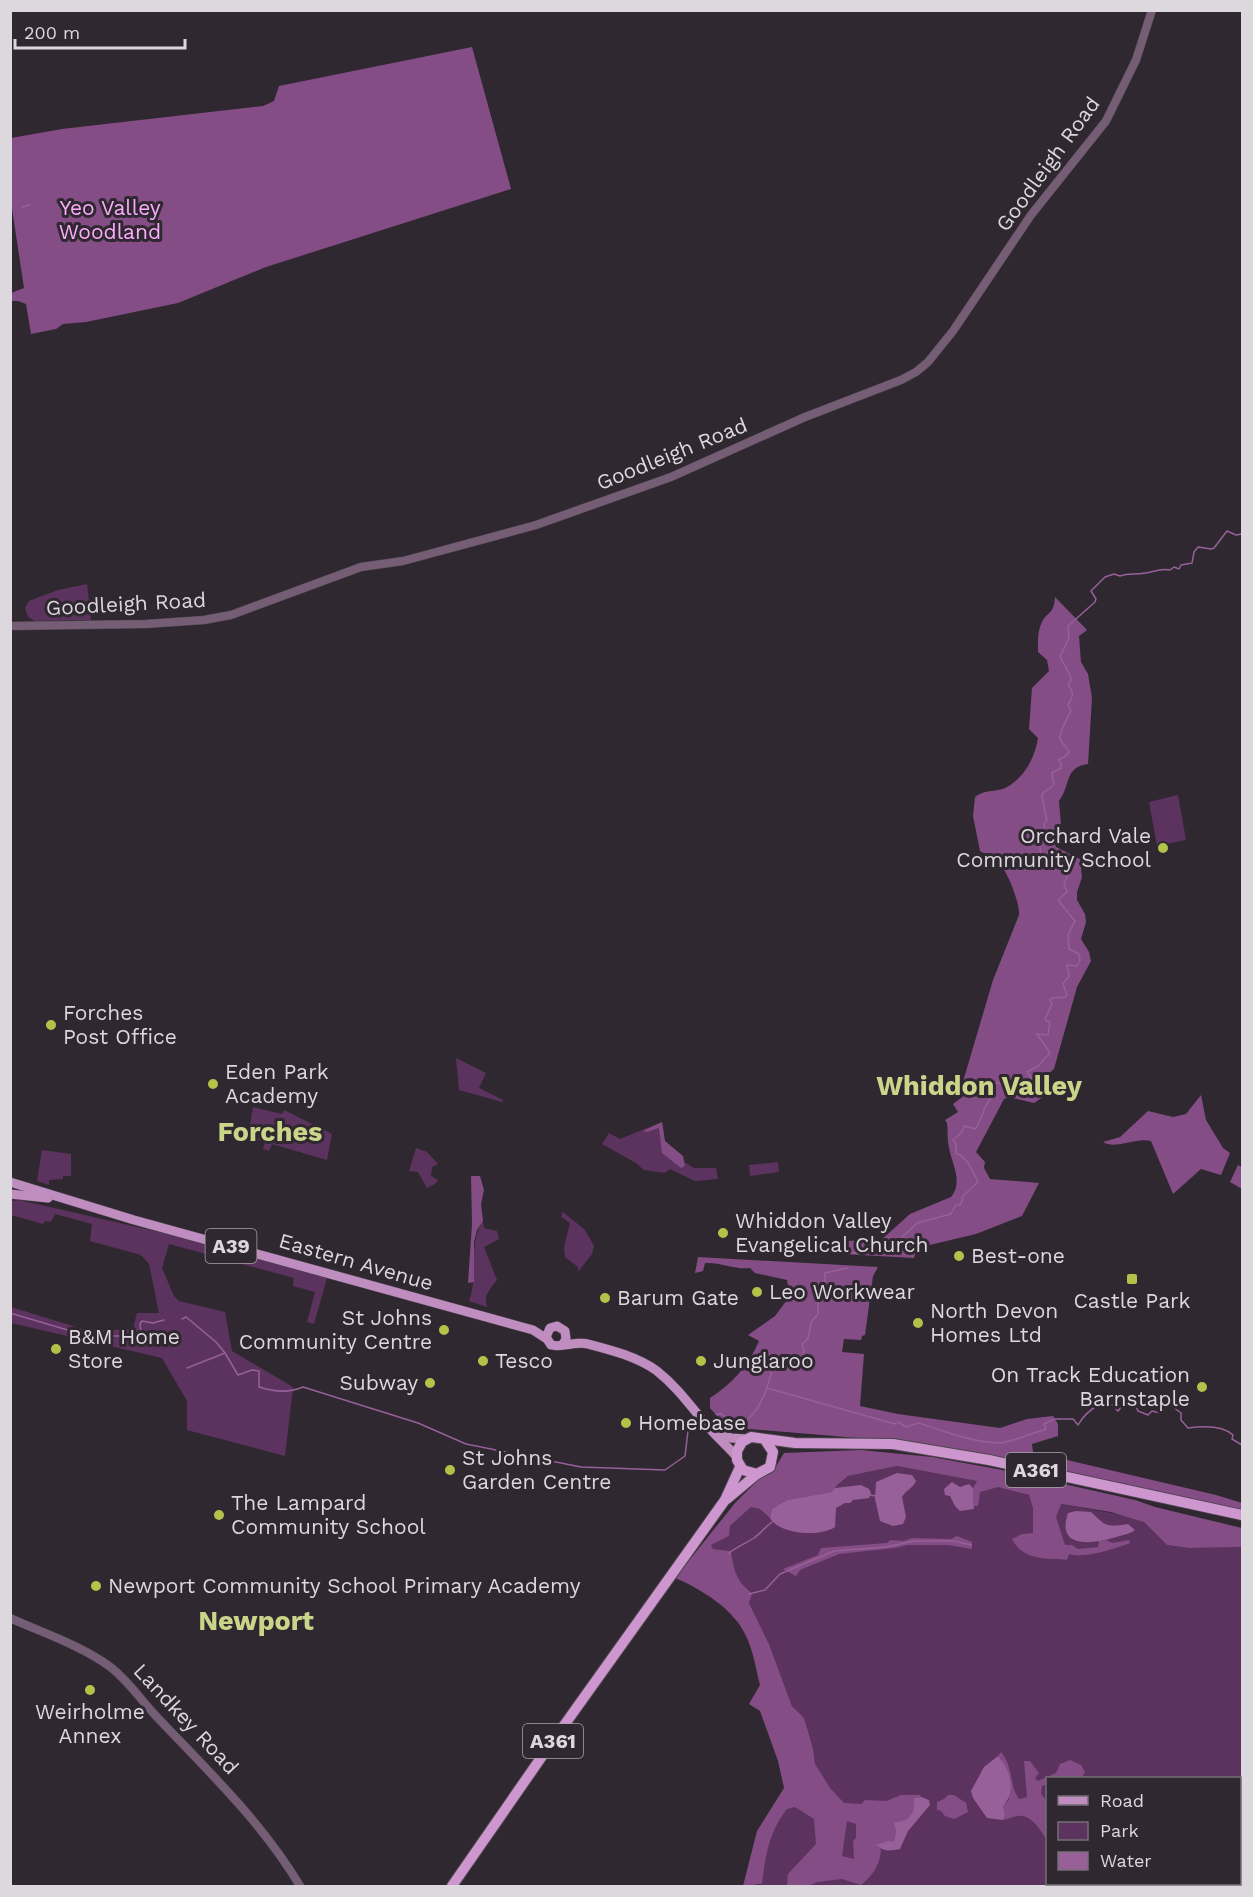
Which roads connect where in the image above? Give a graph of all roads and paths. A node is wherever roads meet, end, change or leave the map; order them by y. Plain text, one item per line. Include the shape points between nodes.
1 (1152, 10) edge
2 (10, 626) edge
3 (10, 1182) edge
4 (10, 1194) edge
5 (66, 1200) junction
6 (566, 1334) junction
7 (548, 1335) junction
8 (582, 1343) junction
9 (562, 1344) junction
10 (704, 1422) junction
11 (747, 1439) junction
12 (765, 1440) junction
13 (795, 1443) junction
14 (774, 1457) junction
15 (738, 1461) junction
16 (757, 1474) junction
17 (724, 1500) junction
18 (1242, 1515) edge
19 (10, 1618) edge
20 (300, 1887) edge
21 (452, 1887) edge

1 - 2 street, Goodleigh Road via 1136,60 1106,121 1031,215 953,331 916,372 671,477 536,525 403,561 361,567 231,615 146,624
3 - 5 main road, Eastern Avenue / A39
4 - 5 main road, Eastern Avenue / A39
5 - 7 main road, Eastern Avenue / A39
6 - 7 main road via 557,1326
6 - 8 main road
6 - 9 main road
7 - 9 main road via 551,1345
8 - 9 main road
8 - 10 main road via 616,1352 655,1370 682,1394
10 - 11 main road via 725,1436
10 - 15 main road
11 - 12 highway
11 - 15 highway via 739,1446
12 - 13 highway, A361
12 - 14 highway
13 - 14 highway via 779,1450
13 - 18 highway, A361 via 893,1444 937,1450
14 - 16 highway via 766,1470
15 - 16 highway via 747,1472
15 - 17 highway, A361
16 - 17 highway, A361
17 - 21 highway, A361
19 - 20 street, Landkey Road via 89,1654 116,1671 222,1784 282,1858

